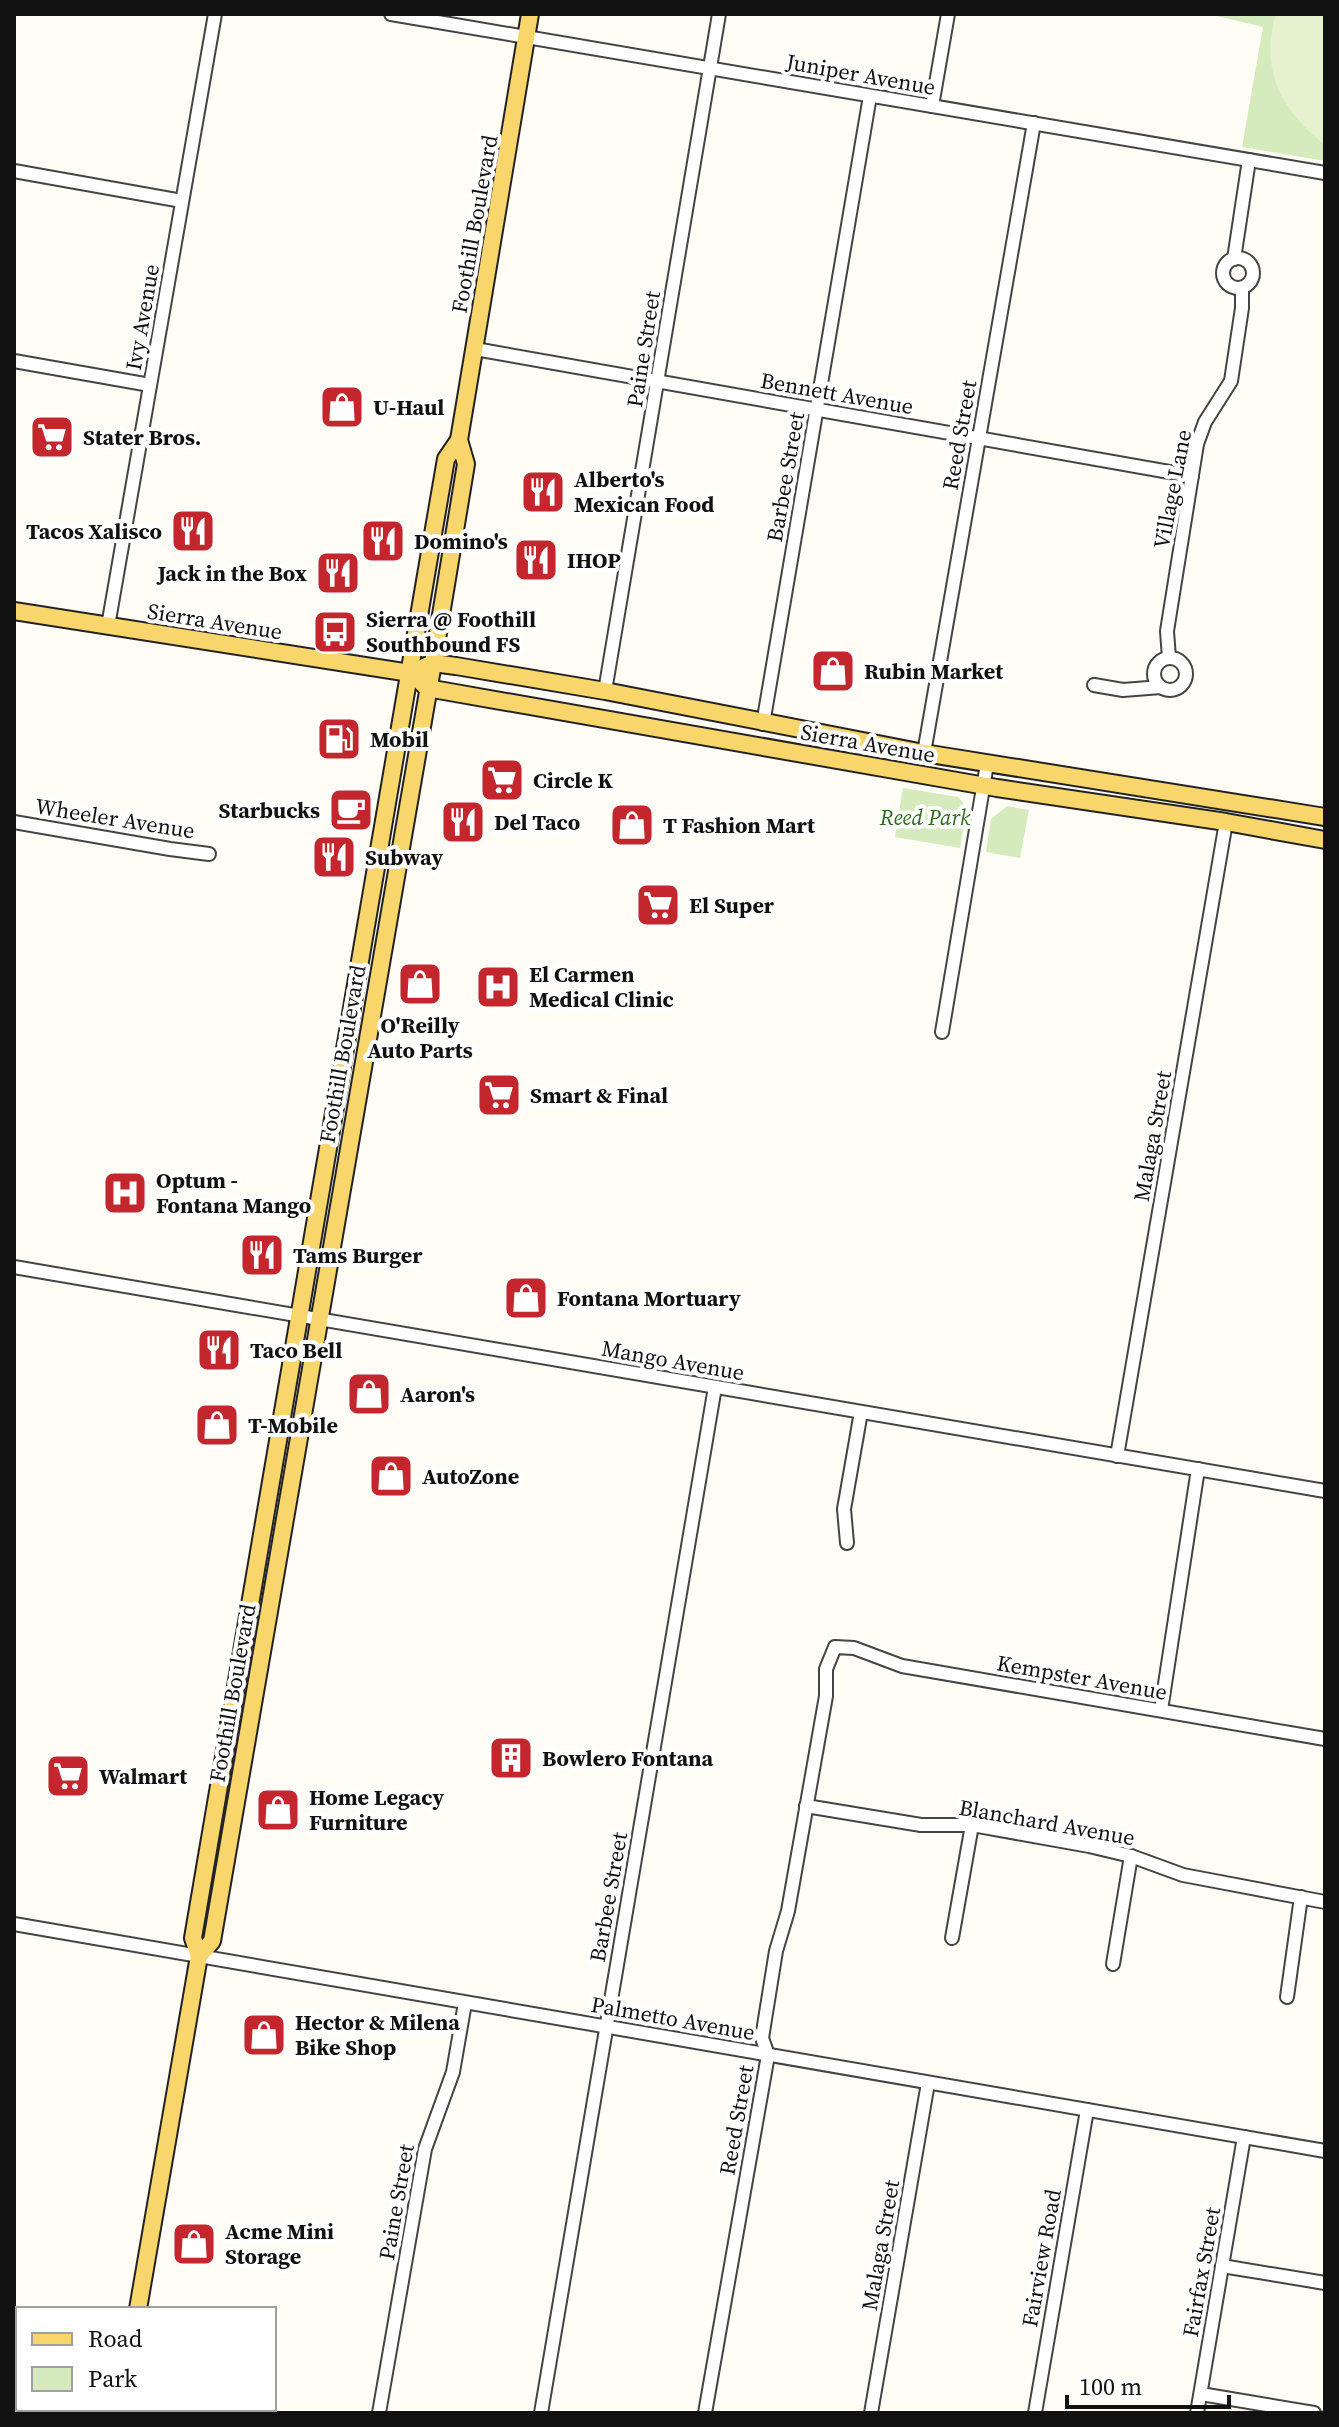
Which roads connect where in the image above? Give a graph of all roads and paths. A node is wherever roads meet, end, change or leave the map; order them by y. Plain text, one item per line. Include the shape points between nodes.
1 (215, 14) edge
2 (391, 14) edge
3 (530, 14) edge
4 (719, 14) edge
5 (948, 14) edge
6 (526, 38) junction
7 (710, 68) junction
8 (870, 96) junction
9 (932, 106) junction
10 (1034, 123) junction
11 (1249, 160) junction
12 (14, 171) edge
13 (1325, 173) edge
14 (182, 201) junction
15 (1234, 259) junction
16 (1242, 288) junction
17 (475, 349) junction
18 (14, 361) edge
19 (657, 381) junction
20 (150, 385) junction
21 (816, 410) junction
22 (979, 438) junction
23 (459, 440) junction
24 (1192, 476) junction
25 (14, 611) edge
26 (108, 626) junction
27 (1169, 658) junction
28 (433, 663) junction
29 (410, 673) junction
30 (1094, 685) dead end
31 (1161, 687) junction
32 (427, 688) junction
33 (605, 691) junction
34 (763, 724) junction
35 (924, 753) junction
36 (987, 764) junction
37 (984, 785) junction
38 (1325, 817) edge
39 (14, 822) edge
40 (1226, 822) junction
41 (1325, 840) edge
42 (209, 854) dead end
43 (942, 1032) dead end
44 (14, 1267) edge
45 (300, 1316) junction
46 (318, 1319) junction
47 (715, 1387) junction
48 (861, 1412) junction
49 (1117, 1456) junction
50 (1198, 1469) junction
51 (1325, 1491) edge
52 (847, 1543) dead end
53 (251, 1602) junction
54 (269, 1606) junction
55 (835, 1647) joint
56 (1161, 1710) junction
57 (1325, 1739) edge
58 (806, 1806) junction
59 (972, 1825) junction
60 (1131, 1856) junction
61 (1301, 1897) junction
62 (1325, 1902) edge
63 (14, 1924) edge
64 (952, 1938) dead end
65 (199, 1956) junction
66 (1113, 1964) dead end
67 (1287, 1997) dead end
68 (465, 2003) junction
69 (607, 2027) junction
70 (768, 2055) junction
71 (928, 2083) junction
72 (1087, 2110) junction
73 (1244, 2137) junction
74 (1325, 2151) edge
75 (1222, 2266) junction
76 (1325, 2283) edge
77 (138, 2307) edge
78 (1201, 2394) junction
79 (379, 2413) edge
80 (541, 2413) edge
81 (705, 2413) edge
82 (871, 2413) edge
83 (1035, 2413) edge
84 (1197, 2413) edge
85 (1314, 2413) edge

1 - 14 street, Ivy Avenue
2 - 6 street, Juniper Avenue
3 - 6 main road, Foothill Boulevard
4 - 7 street, Paine Street
5 - 9 street
6 - 7 street, Juniper Avenue
6 - 17 main road, Foothill Boulevard
7 - 8 street, Juniper Avenue
7 - 19 street, Paine Street
8 - 9 street, Juniper Avenue
8 - 21 street, Barbee Street
9 - 10 street, Juniper Avenue
10 - 11 street, Juniper Avenue
10 - 22 street, Reed Street
11 - 13 street, Juniper Avenue
11 - 15 street
12 - 14 street
14 - 20 street, Ivy Avenue
15 - 16 street via 1226,265 1225,280
15 - 16 street via 1252,267 1252,280
16 - 24 street, Village Lane via 1231,381 1205,422
17 - 19 street, Bennett Avenue
17 - 23 main road, Foothill Boulevard
18 - 20 street
19 - 21 street, Bennett Avenue
19 - 33 street, Paine Street
20 - 26 street, Ivy Avenue
21 - 22 street, Bennett Avenue
21 - 34 street, Barbee Street
22 - 24 street, Bennett Avenue
22 - 35 street, Reed Street
23 - 28 main road, Foothill Boulevard via 466,464
23 - 29 main road, Foothill Boulevard via 446,459
24 - 27 street, Village Lane via 1167,631
25 - 26 main road, Sierra Avenue
26 - 29 main road, Sierra Avenue
27 - 31 street via 1155,669
27 - 31 street via 1182,663 1185,678 1175,689
28 - 29 main road
28 - 32 main road, Foothill Boulevard
28 - 33 main road, Sierra Avenue
29 - 32 main road
29 - 45 main road, Foothill Boulevard
30 - 31 street via 1123,690
32 - 37 main road, Sierra Avenue
32 - 46 main road, Foothill Boulevard
33 - 34 main road, Sierra Avenue
34 - 35 main road, Sierra Avenue
35 - 36 main road, Sierra Avenue
36 - 37 street
36 - 38 main road, Sierra Avenue
37 - 40 main road, Sierra Avenue
37 - 43 street
39 - 42 street, Wheeler Avenue
40 - 41 main road, Sierra Avenue
40 - 49 street, Malaga Street
44 - 45 street, Mango Avenue
45 - 46 street, Mango Avenue
45 - 53 main road, Foothill Boulevard
46 - 47 street, Mango Avenue
46 - 54 main road, Foothill Boulevard
47 - 48 street, Mango Avenue
47 - 69 street, Barbee Street
48 - 49 street, Mango Avenue
48 - 52 street via 844,1509
49 - 50 street, Mango Avenue
50 - 51 street, Mango Avenue
50 - 56 street
53 - 54 main road
53 - 65 main road, Foothill Boulevard via 193,1937
54 - 65 main road, Foothill Boulevard via 212,1941
55 - 56 street, Kempster Avenue via 854,1648 902,1666
55 - 58 street, Reed Street via 826,1669
56 - 57 street, Kempster Avenue
58 - 59 street, Blanchard Avenue via 921,1825
58 - 70 street, Reed Street via 762,2038
59 - 60 street, Blanchard Avenue
59 - 64 street
60 - 61 street, Blanchard Avenue via 1183,1875
60 - 66 street
61 - 62 street, Blanchard Avenue
61 - 67 street
63 - 65 street, Palmetto Avenue
65 - 68 street, Palmetto Avenue
65 - 77 main road, Foothill Boulevard
68 - 69 street, Palmetto Avenue
68 - 79 street, Paine Street via 453,2072 425,2149
69 - 70 street, Palmetto Avenue
69 - 80 street, Barbee Street
70 - 71 street, Palmetto Avenue
70 - 81 street, Reed Street
71 - 72 street, Palmetto Avenue
71 - 82 street, Malaga Street
72 - 73 street, Palmetto Avenue
72 - 83 street, Fairview Road
73 - 74 street, Palmetto Avenue
73 - 75 street, Fairfax Street
75 - 76 street
75 - 78 street, Fairfax Street
78 - 84 street, Fairfax Street
78 - 85 street

